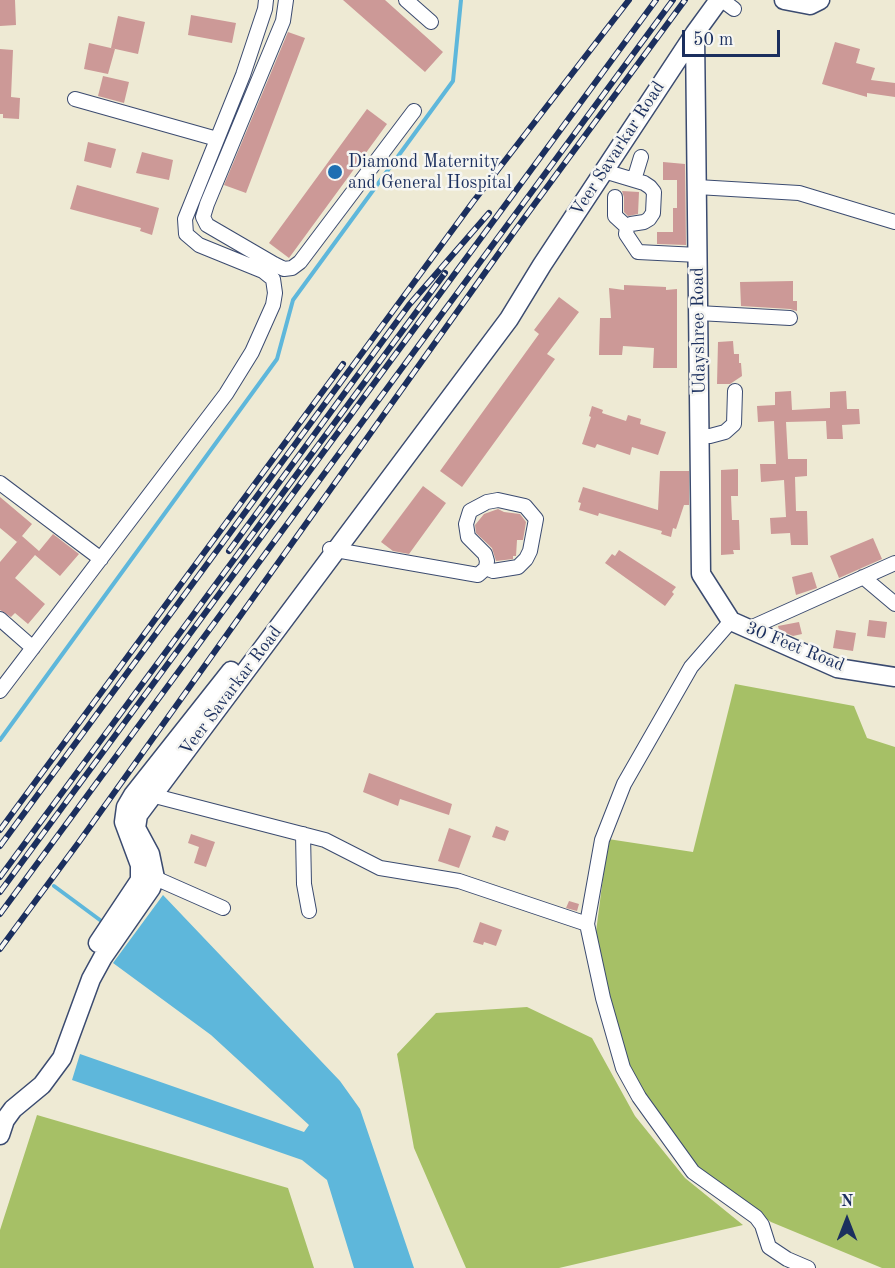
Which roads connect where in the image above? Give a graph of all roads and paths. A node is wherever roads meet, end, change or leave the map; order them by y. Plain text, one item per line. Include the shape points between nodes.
1 (266, 0) edge
2 (286, 0) edge
3 (406, 0) edge
4 (784, 0) edge
5 (820, 0) edge
6 (725, 3) edge
7 (431, 22) dead end
8 (695, 33) junction
9 (75, 99) dead end
10 (414, 111) dead end
11 (217, 139) junction
12 (641, 157) dead end
13 (604, 171) junction
14 (634, 180) junction
15 (697, 187) junction
16 (615, 197) dead end
17 (895, 222) edge
18 (627, 227) junction
19 (698, 255) junction
20 (698, 313) junction
21 (789, 318) dead end
22 (735, 391) dead end
23 (700, 436) junction
24 (0, 483) edge
25 (333, 549) junction
26 (101, 559) junction
27 (895, 563) edge
28 (486, 568) junction
29 (863, 577) junction
30 (895, 604) edge
31 (0, 619) edge
32 (740, 625) junction
33 (33, 648) junction
34 (895, 677) edge
35 (0, 691) edge
36 (152, 795) junction
37 (303, 834) junction
38 (149, 882) junction
39 (223, 908) dead end
40 (309, 911) dead end
41 (587, 924) junction
42 (98, 955) junction
43 (0, 1104) edge
44 (0, 1135) edge
45 (808, 1268) edge

1 - 11 street via 243,75
2 - 10 street via 283,21 207,204 203,217 207,225 274,264 292,268
3 - 7 street
4 - 5 street via 810,5
6 - 8 street, Veer Savarkar Road
8 - 13 street, Veer Savarkar Road
8 - 15 street, Udayshree Road
9 - 11 street
11 - 26 street via 185,219 186,234 199,245 263,271 273,279 273,305 252,352 226,394
12 - 14 street
13 - 14 street
13 - 25 street, Veer Savarkar Road via 542,265 502,310
14 - 18 street via 654,192 652,213 644,222
15 - 17 street via 799,193
15 - 19 street, Udayshree Road
16 - 18 street via 615,216
18 - 19 street via 626,234 638,252
19 - 20 street, Udayshree Road
20 - 21 street
20 - 23 street, Udayshree Road
22 - 23 street via 734,423 725,432
23 - 32 street, Udayshree Road via 701,574
24 - 26 street
25 - 28 street via 478,575
25 - 36 street, Veer Savarkar Road
25 - 38 street, Veer Savarkar Road via 126,807 124,822
26 - 33 street
27 - 29 street
28 - 28 street via 485,555 468,537 470,511 498,500 525,506 536,519 526,559 518,567 493,571
29 - 30 street
29 - 32 street
31 - 33 street
32 - 34 street, 30 Feet Road via 837,668
32 - 41 street via 691,667 624,784 602,840
33 - 35 street
36 - 37 street
36 - 38 street, Veer Savarkar Road via 138,815 136,828 150,854
37 - 40 street
37 - 41 street via 325,840 380,868 459,881
38 - 39 street
38 - 42 street
41 - 45 street via 623,1068 639,1096 693,1172 756,1217 769,1246
42 - 43 street via 77,983 51,1054 27,1083
42 - 44 street via 62,1058 42,1085 13,1109

